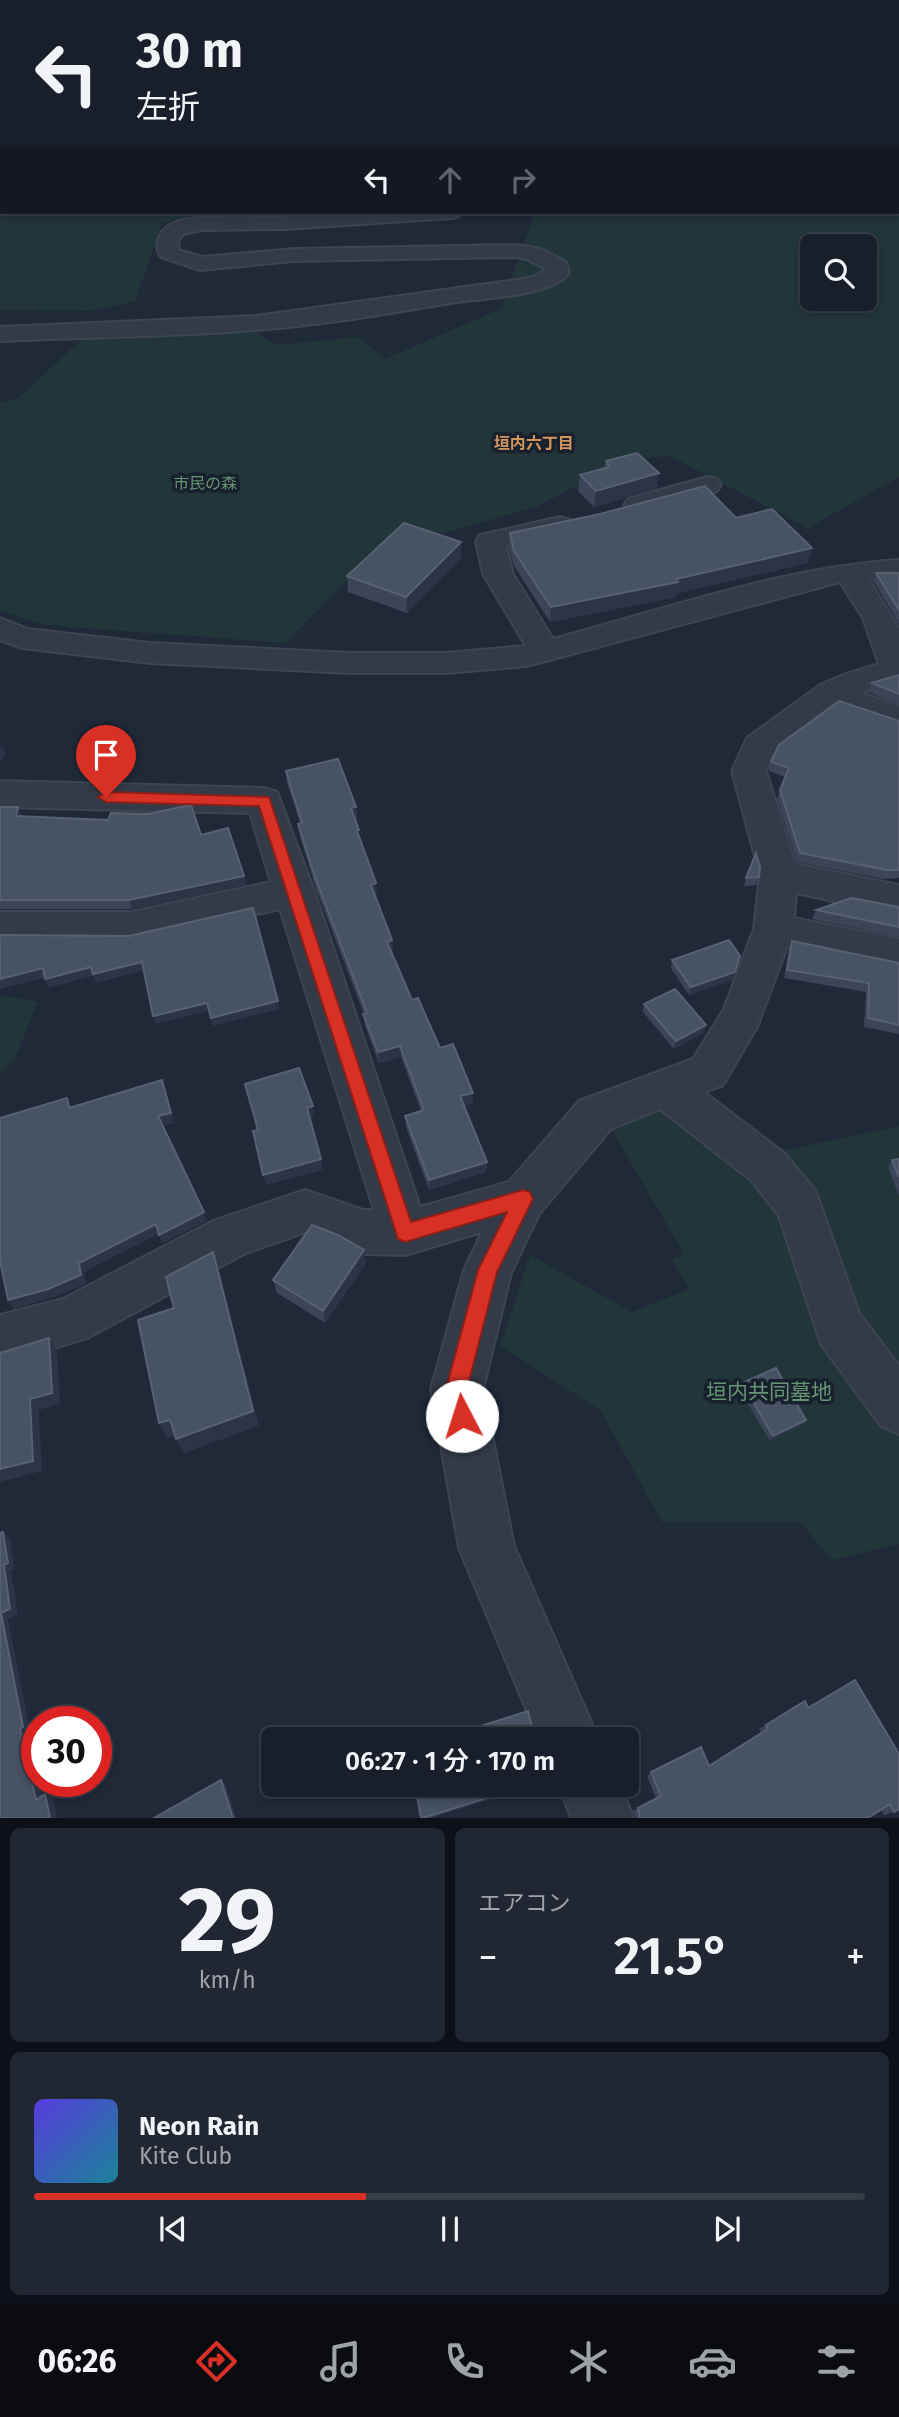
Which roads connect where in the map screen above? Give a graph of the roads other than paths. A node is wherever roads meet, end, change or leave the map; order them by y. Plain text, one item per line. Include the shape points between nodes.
1 (422, 214) edge
2 (0, 334) edge
3 (707, 485) edge
4 (899, 569) edge
5 (848, 572) junction
6 (0, 628) edge
7 (544, 650) junction
8 (898, 670) edge
9 (832, 693) junction
10 (899, 719) edge
11 (0, 794) edge
12 (779, 874) junction
13 (295, 891) junction
14 (899, 900) edge
15 (0, 928) edge
16 (774, 929) junction
17 (899, 956) edge
18 (665, 1088) junction
19 (523, 1199) junction
20 (405, 1233) junction
21 (0, 1340) edge
22 (899, 1408) edge
23 (563, 1727) edge
24 (594, 1797) edge
25 (603, 1818) edge

1 - 2 street via 202,224 177,229 168,240 168,253 200,264 294,255 516,251 552,262 558,274 516,287 336,314 154,329
3 - 7 street via 602,516 490,541 498,574
4 - 5 street
5 - 7 street
5 - 8 street via 885,627
6 - 7 street via 22,638 212,657 445,663 527,656
8 - 9 street
9 - 10 street
9 - 12 street via 759,746 749,771
11 - 13 street via 264,801
12 - 14 street
12 - 16 street
13 - 15 street via 132,927
13 - 20 street
16 - 17 street
16 - 18 street via 742,1015 708,1072
18 - 19 street via 595,1115
18 - 22 street via 768,1167 799,1205 839,1327
19 - 20 street
19 - 23 street via 488,1270 457,1389 487,1548
20 - 21 street via 363,1232 305,1211 230,1237 70,1321
24 - 25 street

